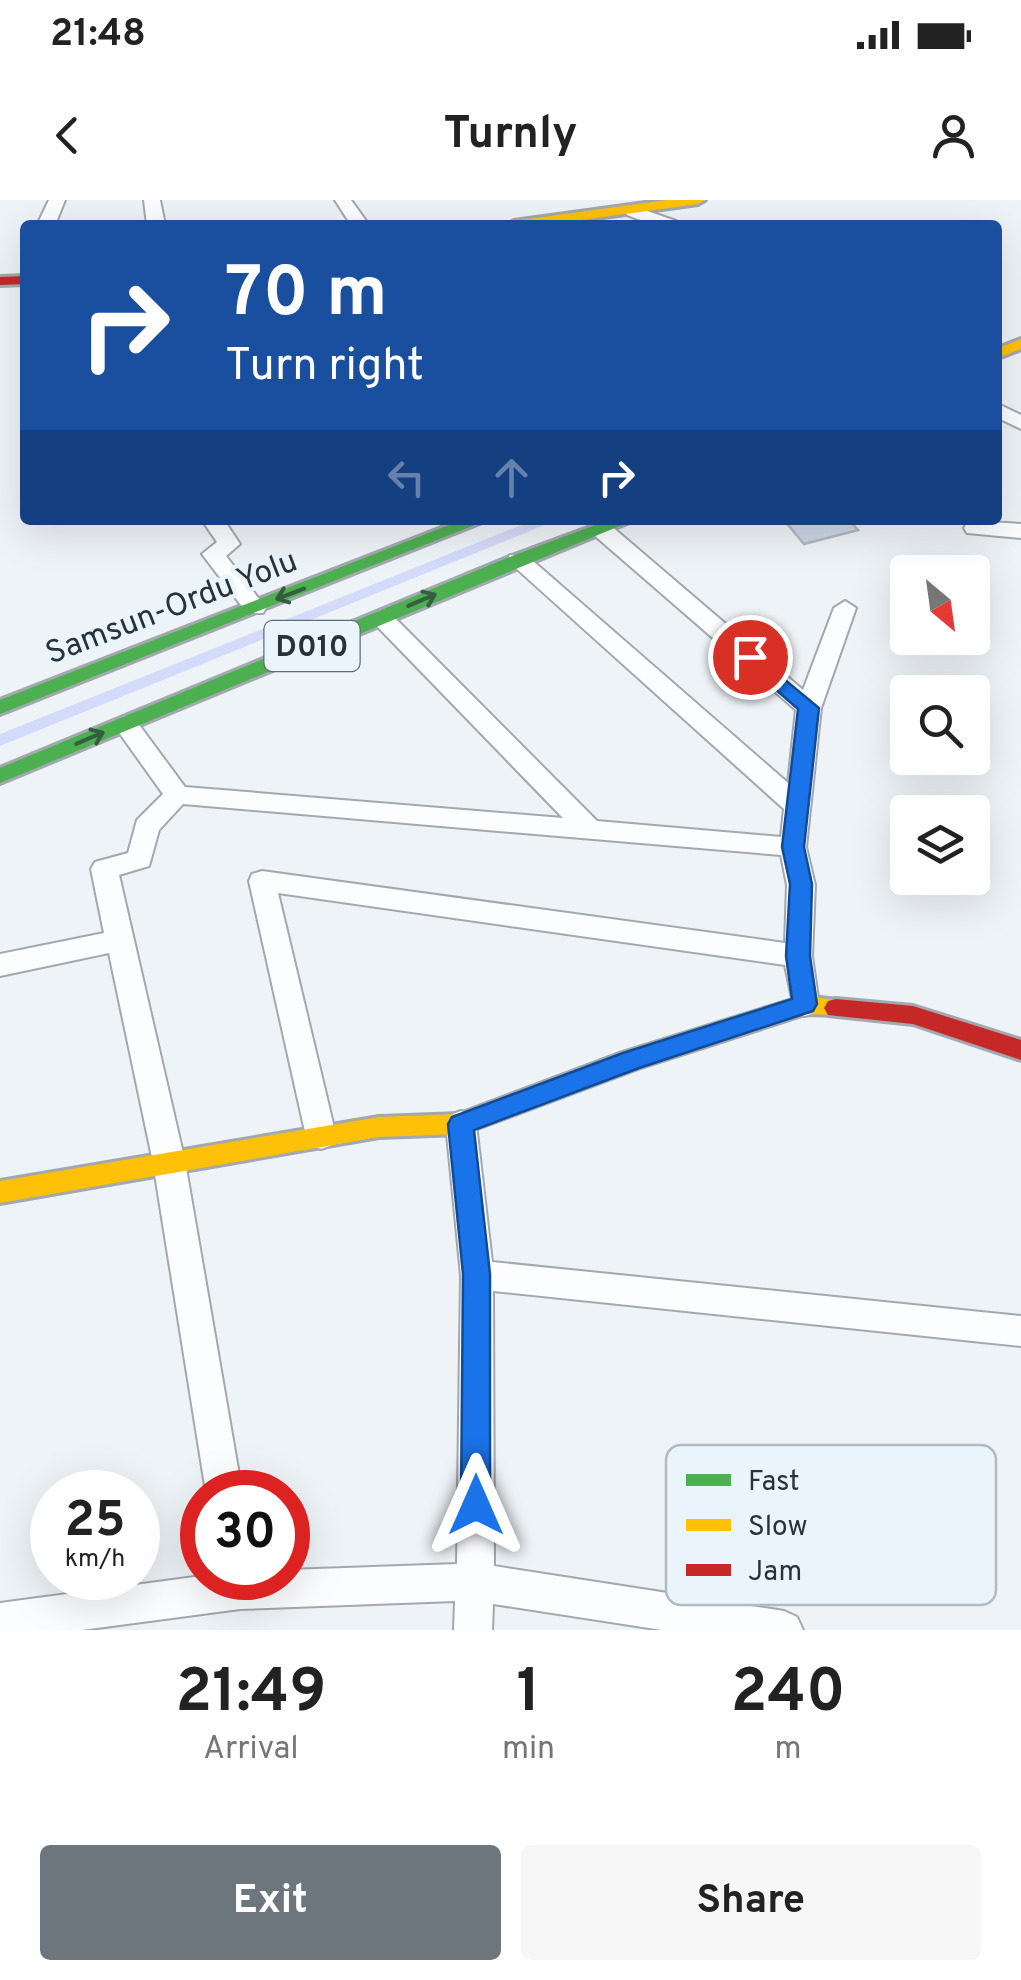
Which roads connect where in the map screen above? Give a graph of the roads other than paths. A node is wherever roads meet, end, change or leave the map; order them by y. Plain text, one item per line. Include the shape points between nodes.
1 (698, 200) edge
2 (594, 207) edge
3 (634, 210) junction
4 (536, 220) edge
5 (658, 220) edge
6 (216, 525) edge
7 (465, 525) edge
8 (614, 525) edge
9 (975, 528) dead end
10 (602, 530) junction
11 (1021, 531) edge
12 (518, 560) junction
13 (255, 608) junction
14 (844, 608) dead end
15 (381, 617) junction
16 (0, 707) edge
17 (808, 708) junction
18 (125, 724) junction
19 (0, 776) edge
20 (177, 795) junction
21 (800, 807) junction
22 (588, 829) junction
23 (793, 847) junction
24 (120, 940) junction
25 (798, 956) junction
26 (0, 965) edge
27 (805, 1004) junction
28 (1021, 1050) edge
29 (461, 1124) junction
30 (321, 1136) junction
31 (169, 1162) junction
32 (0, 1192) edge
33 (477, 1274) junction
34 (1021, 1331) edge
35 (220, 1470) edge
36 (475, 1582) junction
37 (310, 1583) edge
38 (180, 1593) edge
39 (0, 1622) edge
40 (472, 1630) edge
41 (784, 1630) edge

1 - 3 main road
2 - 3 main road
2 - 4 main road
3 - 5 street
6 - 13 street via 229,544 213,554
7 -> 13 main road, Samsun-Ordu Yolu / D010
8 - 10 main road, D010
9 - 11 street
10 - 12 main road, D010
10 - 17 street
15 -> 12 main road, D010
12 - 21 street
13 - 16 main road, Samsun-Ordu Yolu / D010
14 - 17 street
15 - 18 main road, D010
15 - 22 street
17 - 21 street
19 -> 18 main road, D010
18 - 20 street
20 - 22 street
20 - 24 street via 146,827 140,859 104,868
21 - 23 street
22 - 23 street
23 - 25 street via 801,884
24 - 26 street
24 - 31 street
25 - 27 street
25 - 30 street via 262,881
27 - 28 main road via 913,1015
27 - 29 main road
29 - 30 main road via 378,1126
29 - 33 street
30 - 31 main road
31 - 32 main road
31 - 35 street
33 - 34 street
33 - 36 street
36 - 37 street
36 - 40 street
36 - 41 street
38 - 39 street

